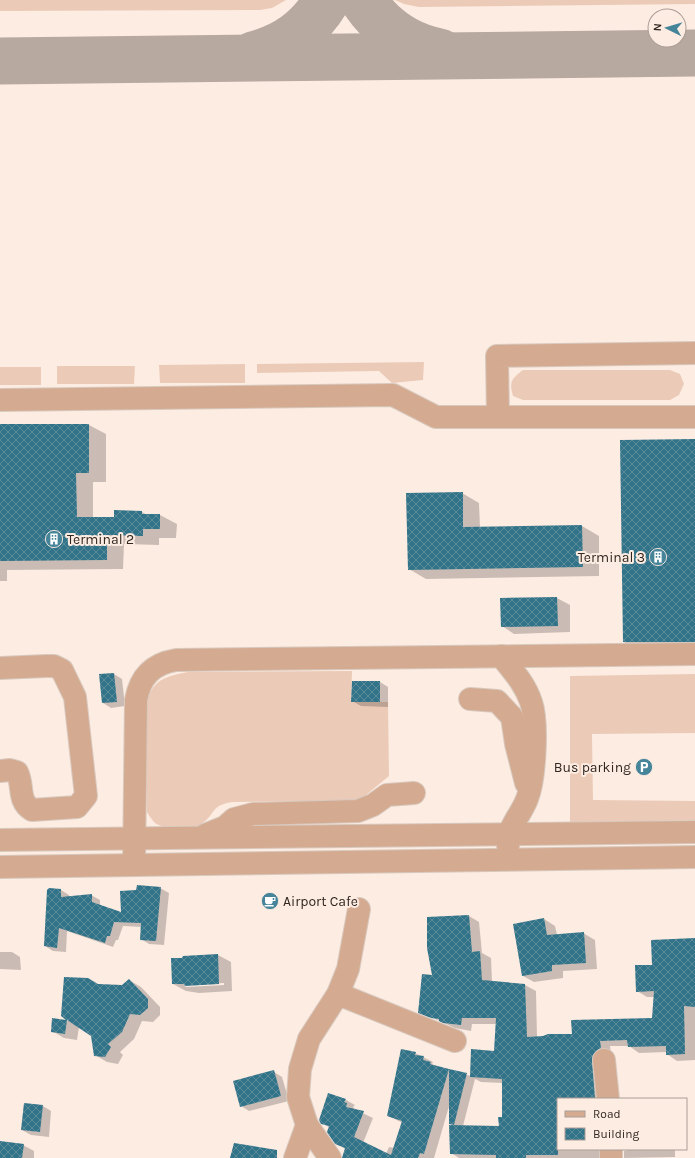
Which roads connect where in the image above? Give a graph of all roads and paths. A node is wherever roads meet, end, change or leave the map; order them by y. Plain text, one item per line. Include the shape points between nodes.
1 (695, 354) edge
2 (0, 400) edge
3 (498, 417) junction
4 (695, 417) edge
5 (695, 654) edge
6 (501, 656) junction
7 (0, 668) edge
8 (470, 699) dead end
9 (0, 771) edge
10 (414, 793) dead end
11 (529, 793) junction
12 (694, 832) edge
13 (509, 834) junction
14 (135, 838) junction
15 (199, 838) junction
16 (0, 840) edge
17 (695, 857) edge
18 (508, 860) junction
19 (134, 866) junction
20 (0, 868) edge
21 (359, 909) dead end
22 (338, 994) junction
23 (455, 1041) dead end
24 (604, 1060) dead end
25 (608, 1098) edge
26 (307, 1125) junction
27 (295, 1158) edge
28 (330, 1158) edge

1 - 3 street via 497,356
2 - 3 street via 393,395 436,417
3 - 4 street
5 - 6 street
6 - 11 street via 520,679 532,703 534,745
6 - 14 street via 164,662 144,677 137,694
7 - 9 street via 54,666 62,670 75,697 86,796 77,807 32,810 22,799 17,772
8 - 11 street via 497,701 512,717
10 - 15 street via 387,795 358,811 253,814 234,819 225,828
11 - 13 street via 522,812
12 - 13 street
13 - 15 street
13 - 18 street
14 - 15 street
14 - 16 street
14 - 19 street
17 - 18 street
18 - 19 street
19 - 20 street
21 - 22 street via 348,969
22 - 23 street
22 - 26 street via 309,1039 300,1069 298,1097
24 - 25 street
26 - 27 street
26 - 28 street

